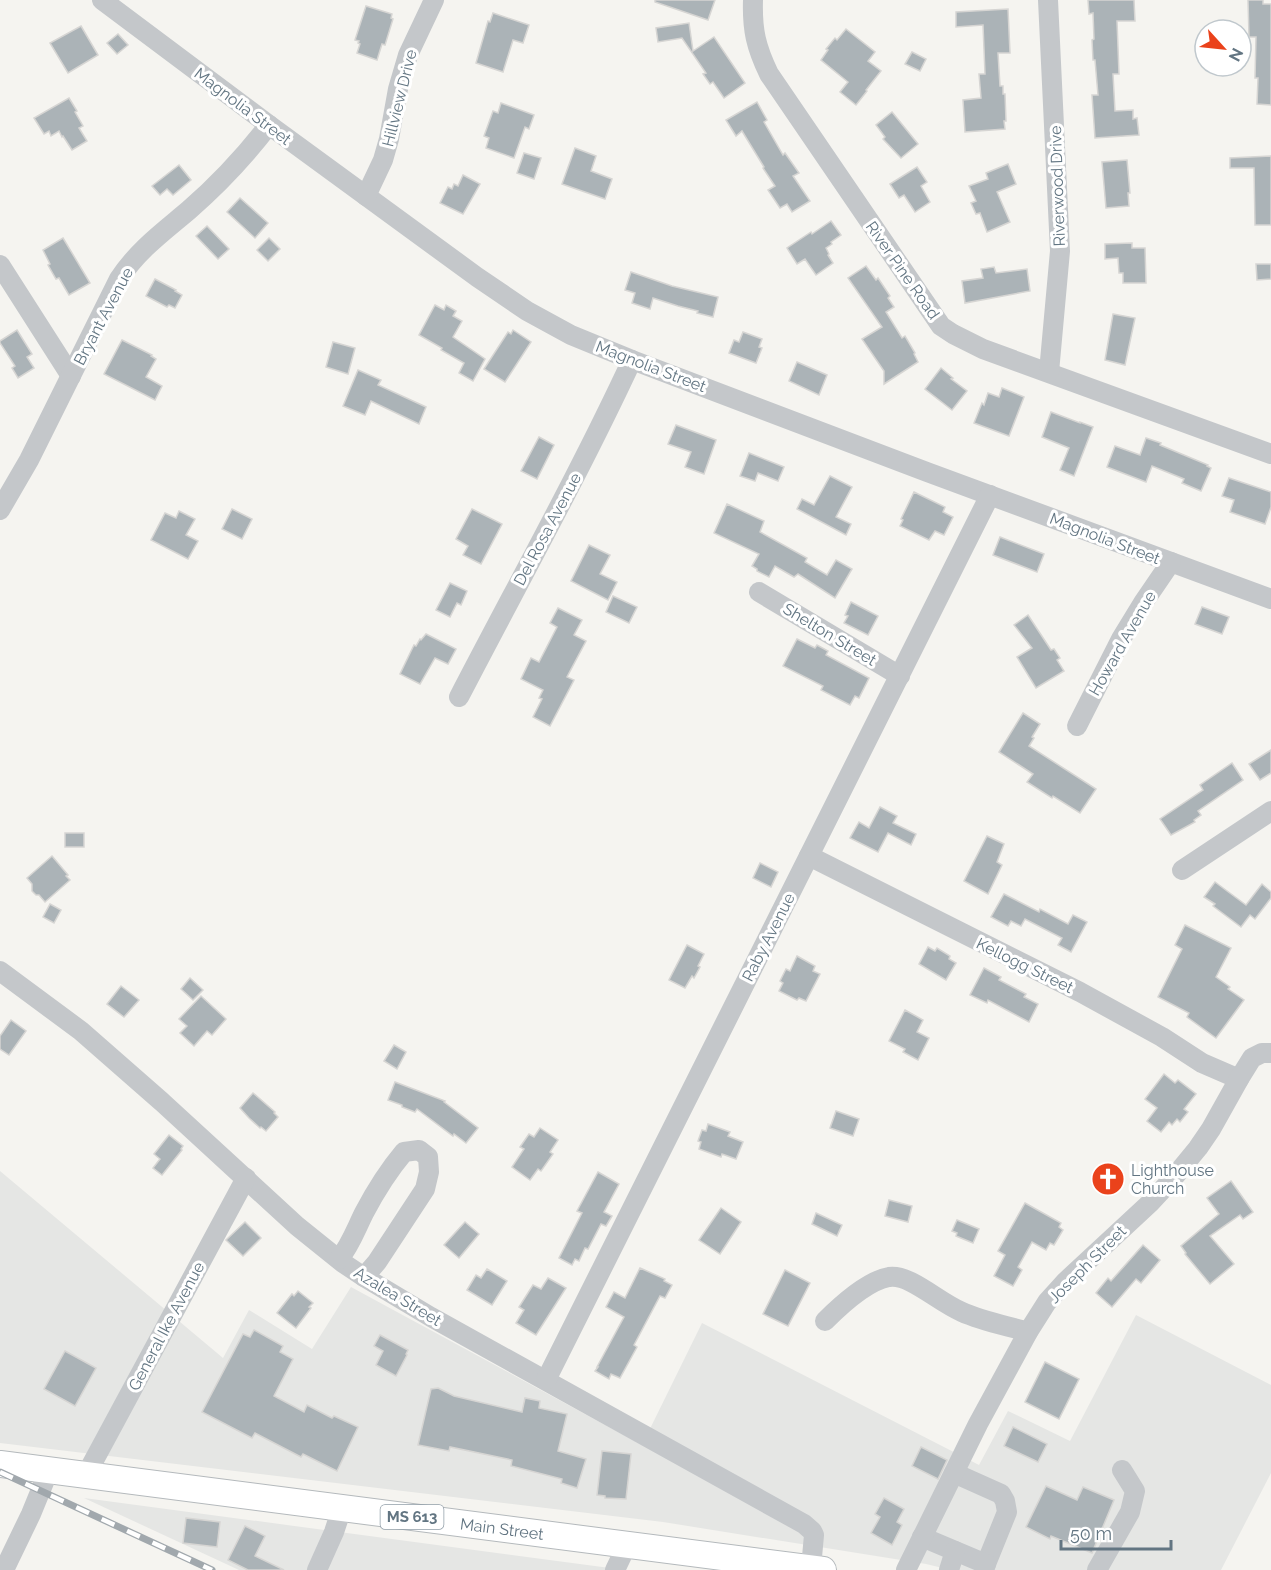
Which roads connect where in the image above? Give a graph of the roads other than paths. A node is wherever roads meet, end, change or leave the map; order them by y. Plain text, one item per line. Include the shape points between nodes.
1 (102, 0) edge
2 (434, 0) edge
3 (753, 0) edge
4 (1048, 0) edge
5 (269, 125) junction
6 (366, 196) junction
7 (0, 265) edge
8 (632, 360) junction
9 (1049, 372) junction
10 (71, 376) junction
11 (1271, 454) edge
12 (990, 495) junction
13 (0, 510) edge
14 (1171, 562) junction
15 (759, 592) dead end
16 (1271, 599) edge
17 (900, 676) junction
18 (459, 697) dead end
19 (1077, 726) dead end
20 (1271, 812) edge
21 (809, 856) junction
22 (1182, 870) dead end
23 (0, 971) edge
24 (1271, 1053) edge
25 (1239, 1079) junction
26 (246, 1178) junction
27 (339, 1259) junction
28 (364, 1277) junction
29 (825, 1321) dead end
30 (1029, 1332) junction
31 (546, 1380) junction
32 (0, 1464) edge
33 (1122, 1470) dead end
34 (954, 1473) junction
35 (86, 1475) junction
36 (45, 1481) junction
37 (342, 1508) junction
38 (922, 1537) junction
39 (627, 1545) junction
40 (952, 1561) edge
41 (985, 1567) edge
42 (817, 1569) edge
43 (4, 1570) edge
44 (317, 1570) edge
45 (615, 1570) edge
46 (906, 1570) edge
47 (1097, 1570) edge

1 - 5 street, Magnolia Street
2 - 6 street, Hillview Drive via 408,55 383,160
3 - 9 street, River Pine Road via 754,35 769,74 941,326 983,349
4 - 9 street, Riverwood Drive via 1060,251
5 - 6 street, Magnolia Street
5 - 10 street, Bryant Avenue via 223,179 150,241 127,266
6 - 8 street, Magnolia Street via 527,311 571,335
7 - 10 street
8 - 12 street, Magnolia Street
8 - 18 street, Del Rosa Avenue
9 - 11 street, River Pine Road
10 - 13 street, Bryant Avenue
12 - 14 street, Magnolia Street
12 - 17 street, Raby Avenue
14 - 16 street, Magnolia Street
14 - 19 street, Howard Avenue via 1121,639
15 - 17 street, Shelton Street
17 - 21 street, Raby Avenue
20 - 22 street
21 - 25 street, Kellogg Street via 1080,992 1202,1063
21 - 31 street, Raby Avenue
23 - 26 street, Azalea Street via 81,1032
24 - 25 street, Joseph Street via 1252,1058
25 - 30 street, Joseph Street via 1211,1129 1175,1176 1066,1281 1047,1302
26 - 27 street, Azalea Street
26 - 35 street, General Ike Avenue
27 - 28 street, Azalea Street
27 - 28 street via 364,1212 404,1152 418,1150 428,1157 425,1189
28 - 31 street, Azalea Street
29 - 30 street via 870,1285 889,1277 910,1282 965,1314
30 - 34 street, Joseph Street
31 - 42 street, Azalea Street via 804,1524 814,1535
32 - 36 main road, Main Street / MS 613
33 - 47 street via 1135,1491 1130,1512
34 - 38 street, Joseph Street
34 - 41 street via 1001,1494 1005,1501 1007,1512
35 - 36 main road, Main Street / MS 613
35 - 37 main road, Main Street / MS 613
36 - 43 street
37 - 39 main road, Main Street / MS 613
37 - 44 street
38 - 40 street
38 - 46 street, Joseph Street
39 - 42 main road, Main Street / MS 613
39 - 45 street
40 - 41 street

